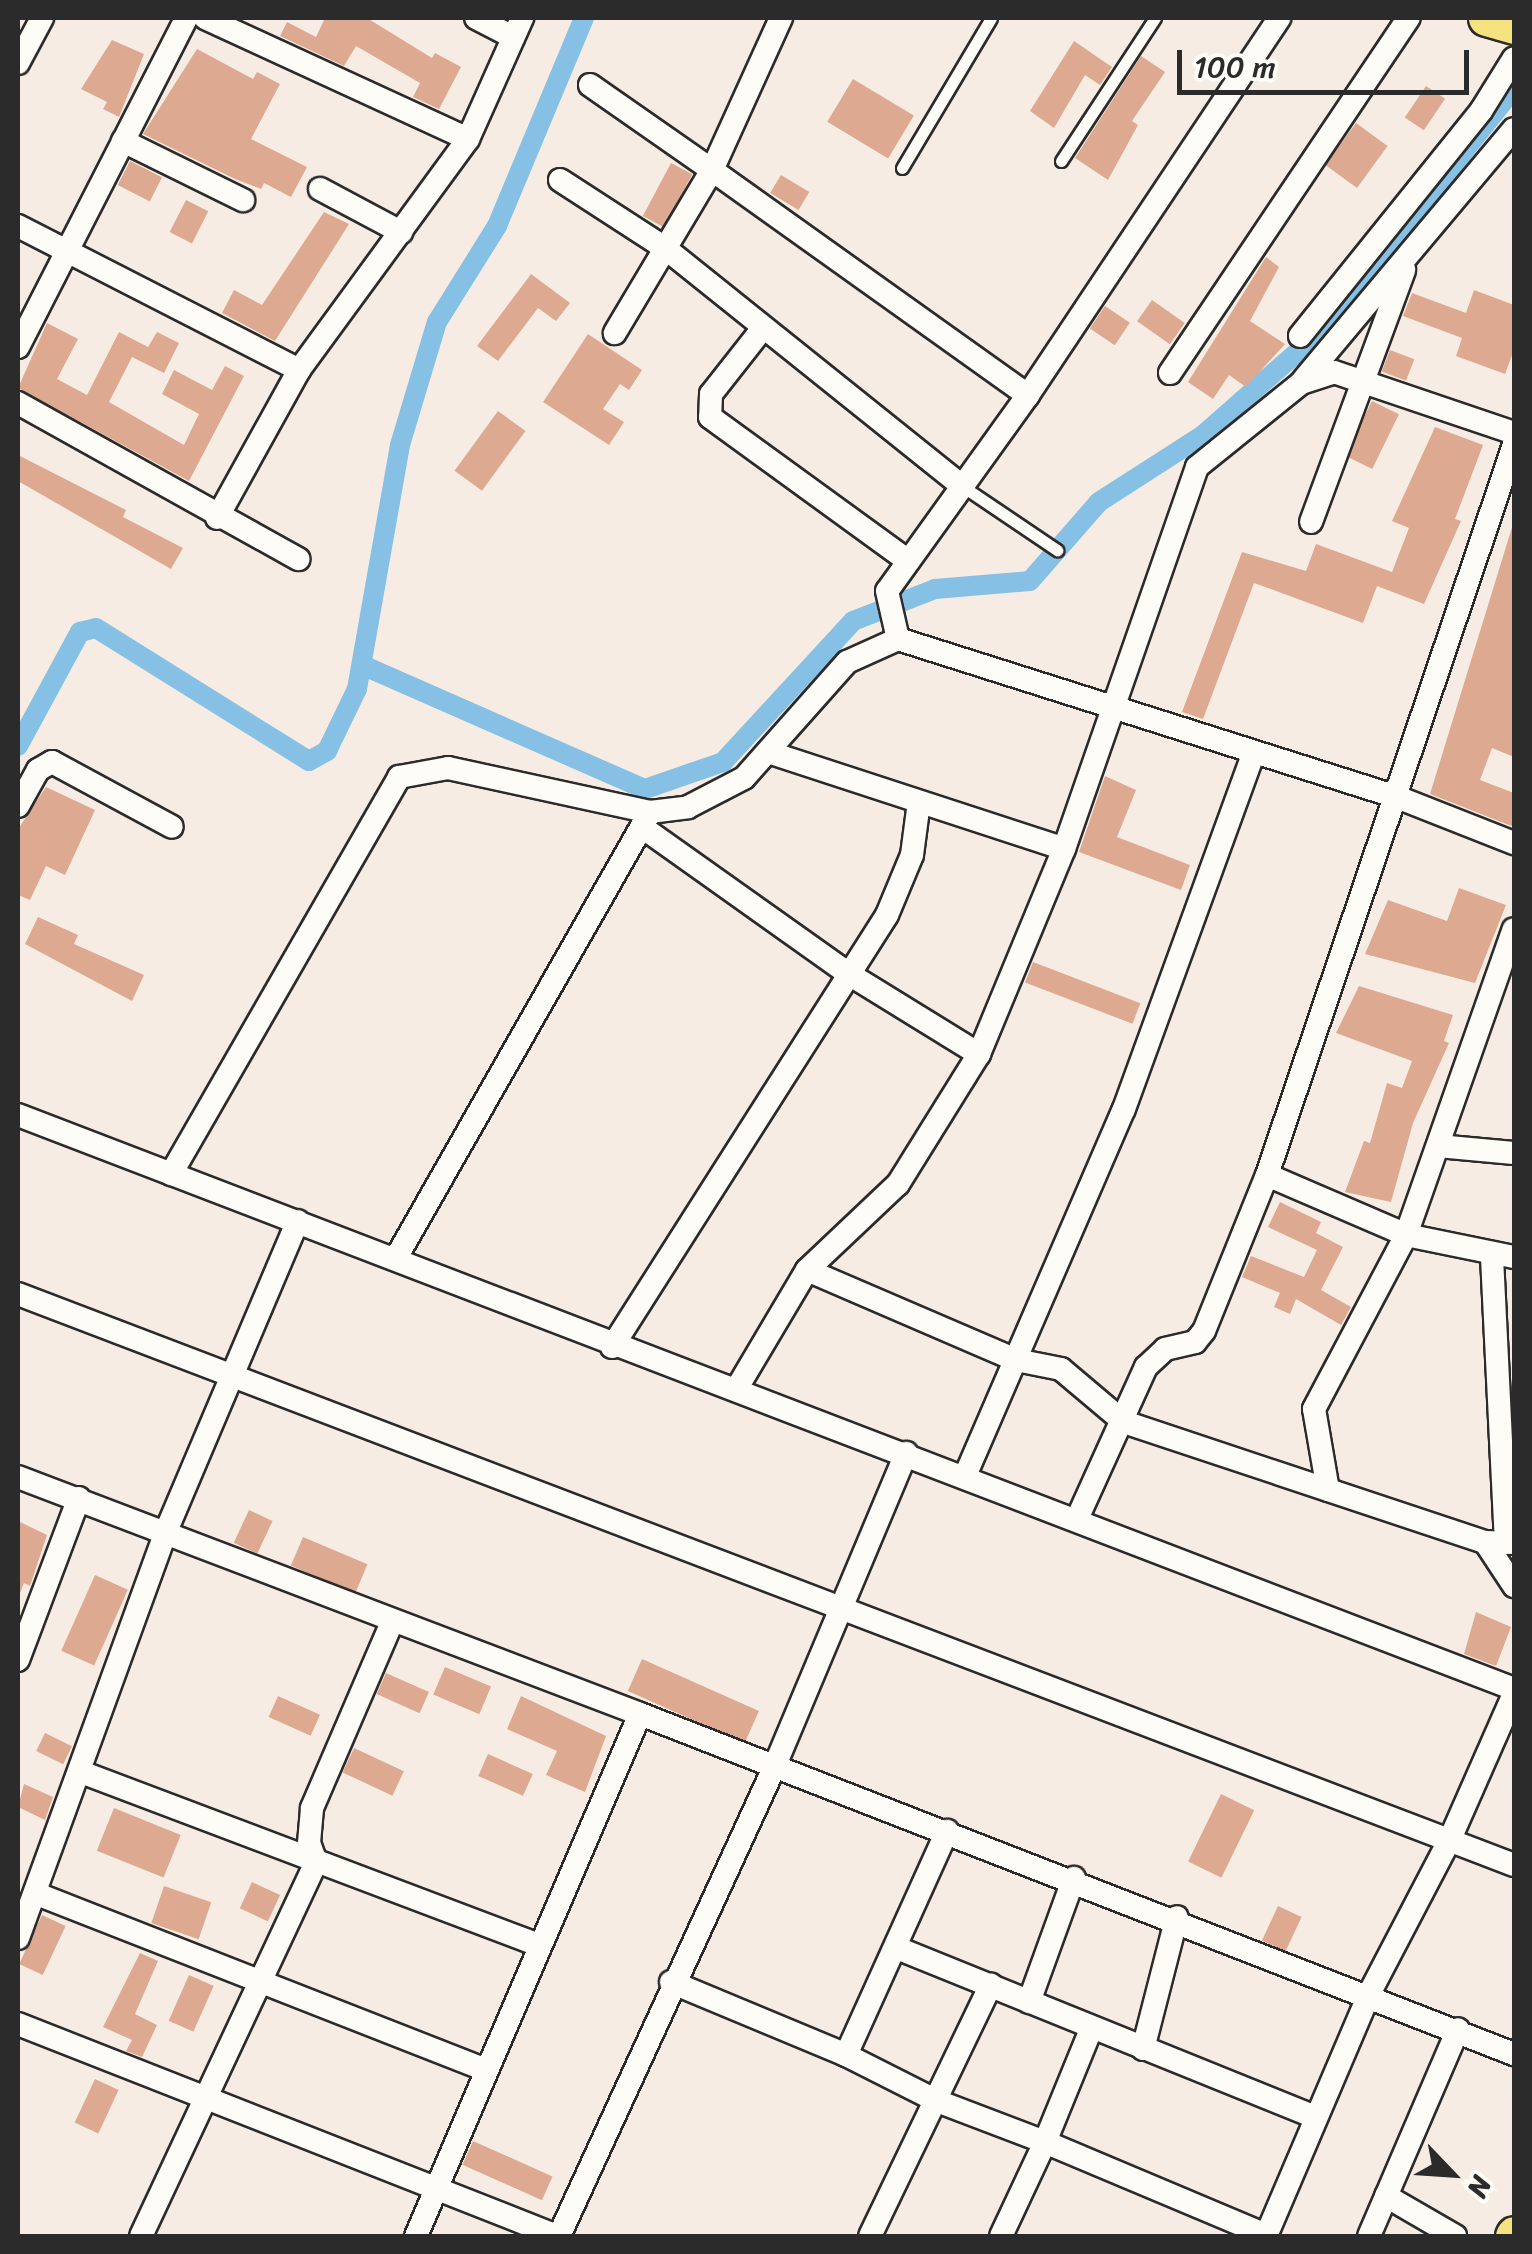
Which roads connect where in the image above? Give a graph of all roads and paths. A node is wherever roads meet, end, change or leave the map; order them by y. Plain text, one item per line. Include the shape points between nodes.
1 (42, 18) edge
2 (186, 18) edge
3 (205, 18) edge
4 (476, 18) edge
5 (781, 18) edge
6 (991, 18) edge
7 (1155, 18) edge
8 (1279, 18) edge
9 (1409, 18) edge
10 (1486, 18) edge
11 (1514, 26) edge
12 (518, 27) edge
13 (1514, 58) edge
14 (18, 64) edge
15 (590, 86) dead end
16 (1514, 129) edge
17 (468, 139) junction
18 (123, 140) junction
19 (1061, 161) dead end
20 (902, 168) dead end
21 (712, 170) junction
22 (560, 180) dead end
23 (320, 189) dead end
24 (242, 200) dead end
25 (18, 226) edge
26 (401, 232) junction
27 (665, 248) junction
28 (66, 251) junction
29 (1410, 253) junction
30 (762, 328) junction
31 (615, 332) dead end
32 (1300, 336) dead end
33 (18, 347) edge
34 (299, 370) junction
35 (1170, 373) dead end
36 (1365, 380) junction
37 (1301, 383) junction
38 (1028, 395) junction
39 (18, 403) edge
40 (1514, 432) edge
41 (1514, 445) edge
42 (962, 486) junction
43 (217, 518) junction
44 (1310, 522) dead end
45 (1057, 550) dead end
46 (298, 559) dead end
47 (908, 561) junction
48 (896, 635) junction
49 (1113, 710) junction
50 (768, 752) junction
51 (1252, 754) junction
52 (1397, 797) junction
53 (919, 802) junction
54 (18, 806) edge
55 (646, 819) junction
56 (172, 827) dead end
57 (1514, 843) edge
58 (1064, 849) junction
59 (1514, 929) edge
60 (852, 976) junction
61 (979, 1054) junction
62 (18, 1116) edge
63 (1438, 1146) junction
64 (1514, 1153) edge
65 (171, 1174) junction
66 (1267, 1175) junction
67 (298, 1221) junction
68 (1406, 1235) junction
69 (1503, 1257) edge
70 (396, 1258) junction
71 (807, 1270) junction
72 (18, 1294) edge
73 (612, 1347) junction
74 (1016, 1360) junction
75 (232, 1378) junction
76 (736, 1388) junction
77 (1508, 1402) edge
78 (1124, 1422) junction
79 (906, 1453) junction
80 (18, 1476) edge
81 (965, 1476) junction
82 (1328, 1490) junction
83 (79, 1498) junction
84 (1077, 1520) junction
85 (164, 1536) junction
86 (1502, 1542) edge
87 (1514, 1586) edge
88 (843, 1612) junction
89 (392, 1622) junction
90 (18, 1660) edge
91 (1514, 1691) edge
92 (640, 1714) junction
93 (774, 1770) junction
94 (82, 1772) junction
95 (947, 1831) junction
96 (1450, 1839) junction
97 (316, 1862) junction
98 (1514, 1865) edge
99 (1074, 1878) junction
100 (37, 1894) junction
101 (1177, 1918) junction
102 (18, 1938) edge
103 (537, 1944) junction
104 (897, 1948) junction
105 (672, 1982) junction
106 (259, 1984) junction
107 (991, 1985) junction
108 (1368, 1994) junction
109 (1029, 2002) junction
110 (18, 2024) edge
111 (1091, 2029) junction
112 (1458, 2029) junction
113 (1143, 2050) junction
114 (1514, 2054) edge
115 (846, 2055) junction
116 (484, 2070) junction
117 (205, 2100) junction
118 (937, 2102) junction
119 (1315, 2118) junction
120 (1045, 2142) junction
121 (438, 2186) junction
122 (1386, 2196) junction
123 (141, 2236) edge
124 (416, 2236) edge
125 (558, 2236) edge
126 (870, 2236) edge
127 (1001, 2236) edge
128 (1266, 2236) edge
129 (1369, 2236) edge
130 (1455, 2236) edge

1 - 14 street
2 - 18 street
3 - 17 street
4 - 12 street
5 - 21 street
6 - 20 lane
7 - 19 lane
8 - 38 street
9 - 35 street
10 - 11 main road
12 - 17 street
13 - 32 street via 1481,110
15 - 21 street
16 - 29 street
17 - 26 street
18 - 24 street
18 - 28 street
21 - 27 street
21 - 38 street
22 - 27 street
23 - 26 street
25 - 28 street
26 - 34 street
27 - 30 street
27 - 31 street
28 - 33 street
28 - 34 street
29 - 36 street
29 - 37 street
30 - 42 street
30 - 47 street via 711,394 710,416
34 - 43 street
36 - 37 street via 1334,372
36 - 40 street
36 - 44 street
37 - 49 street via 1189,478
38 - 42 street
39 - 43 street
41 - 52 street
42 - 45 lane
42 - 47 street
43 - 46 street
47 - 48 street via 887,591
48 - 49 street
48 - 50 street via 847,662
49 - 51 street
49 - 58 street
50 - 53 street
50 - 55 street via 718,795
51 - 52 street
51 - 74 street via 1124,1108
52 - 57 street
52 - 66 street
53 - 58 street
53 - 60 street via 903,885
54 - 56 street via 38,770 52,762
55 - 60 street
55 - 65 street via 448,768 399,778
55 - 70 street
58 - 61 street
59 - 63 street
60 - 61 street
60 - 73 street
61 - 71 street via 898,1184
62 - 65 street
63 - 64 street
63 - 68 street
65 - 67 street
66 - 68 street
66 - 78 street via 1204,1331 1194,1342 1155,1355
67 - 70 street
67 - 75 street
68 - 69 street
68 - 82 street via 1314,1409
69 - 77 street
70 - 73 street via 574,1324
71 - 74 street
71 - 76 street
72 - 75 street
73 - 76 street
74 - 78 street via 1061,1368
74 - 81 street
75 - 85 street
75 - 88 street
76 - 79 street
77 - 86 street
78 - 82 street
78 - 84 street
79 - 81 street
79 - 88 street
80 - 83 street
81 - 84 street
82 - 86 street
83 - 85 street
83 - 90 street
84 - 91 street
85 - 89 street
85 - 94 street
86 - 87 street
88 - 93 street
88 - 96 street
89 - 92 street
89 - 97 street via 312,1808 309,1843
91 - 96 street
92 - 93 street
92 - 103 street
93 - 95 street
93 - 105 street
94 - 97 street
94 - 100 street
95 - 99 street
95 - 104 street
96 - 98 street
96 - 108 street
97 - 103 street
97 - 106 street
99 - 101 street
99 - 109 street
100 - 102 street
100 - 106 street
101 - 108 street
101 - 113 street
103 - 116 street
104 - 107 street
104 - 115 street
105 - 115 street
105 - 125 street
106 - 116 street
106 - 117 street
107 - 109 street
107 - 118 street
108 - 112 street
108 - 119 street
109 - 111 street
110 - 117 street
111 - 113 street
111 - 120 street
112 - 114 street
112 - 122 street
113 - 119 street
115 - 118 street
116 - 121 street
117 - 121 street
117 - 123 street
118 - 120 street
118 - 126 street
119 - 128 street
120 - 127 street
120 - 128 street
121 - 124 street
121 - 125 street
122 - 129 street
122 - 130 street

